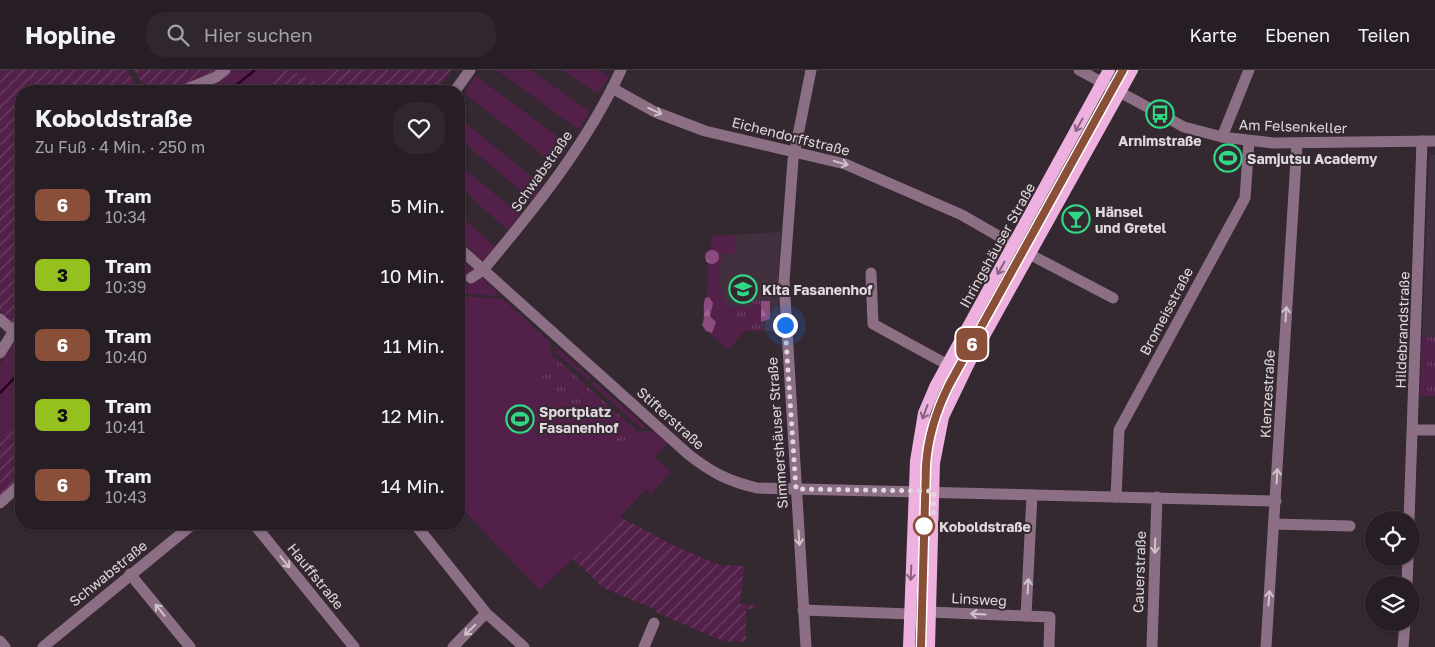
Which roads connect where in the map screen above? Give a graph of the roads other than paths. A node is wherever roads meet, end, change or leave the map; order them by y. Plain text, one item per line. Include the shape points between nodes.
1 (225, 70) edge
2 (470, 70) edge
3 (621, 70) edge
4 (811, 70) edge
5 (1079, 70) edge
6 (1109, 70) edge
7 (1132, 70) edge
8 (1250, 70) edge
9 (1102, 83) junction
10 (197, 85) edge
11 (459, 85) edge
12 (612, 88) junction
13 (1120, 92) junction
14 (1222, 137) junction
15 (1249, 141) junction
16 (1422, 141) junction
17 (1435, 142) edge
18 (1297, 143) junction
19 (794, 153) junction
20 (1014, 245) junction
21 (465, 254) edge
22 (1029, 254) junction
23 (483, 270) junction
24 (871, 273) dead end
25 (471, 278) dead end
26 (1113, 298) dead end
27 (0, 319) edge
28 (15, 328) edge
29 (13, 331) junction
30 (0, 353) edge
31 (948, 365) junction
32 (1414, 430) junction
33 (1435, 430) edge
34 (15, 489) edge
35 (796, 489) junction
36 (914, 491) junction
37 (934, 491) junction
38 (1032, 495) junction
39 (1116, 497) junction
40 (1157, 497) junction
41 (1276, 501) junction
42 (0, 503) edge
43 (1410, 511) edge
44 (1274, 524) junction
45 (1350, 526) dead end
46 (185, 530) edge
47 (259, 530) edge
48 (420, 530) edge
49 (130, 574) junction
50 (803, 610) junction
51 (930, 612) junction
52 (486, 613) junction
53 (910, 614) junction
54 (1026, 616) junction
55 (654, 623) dead end
56 (1404, 631) edge
57 (0, 641) edge
58 (5, 647) edge
59 (43, 647) edge
60 (190, 647) edge
61 (354, 647) edge
62 (453, 647) edge
63 (524, 647) edge
64 (644, 647) edge
65 (806, 647) edge
66 (909, 647) edge
67 (929, 647) edge
68 (1049, 647) edge
69 (1152, 647) edge
70 (1266, 647) edge
71 (1403, 647) edge

1 - 10 street
2 - 11 street
3 - 12 street, Schwabstraße
4 - 19 street, Simmershäuser Straße
5 - 9 street
6 - 9 main road, Ihringshäuser Straße
7 - 13 main road
8 - 14 street
9 - 13 street, Am Felsenkeller
9 -> 20 main road, Ihringshäuser Straße
12 -> 19 street, Eichendorffstraße via 655,112 706,131
12 - 23 street, Schwabstraße via 560,172
13 - 14 street, Am Felsenkeller via 1184,127
13 - 22 main road
14 - 15 street, Am Felsenkeller
15 - 18 street, Am Felsenkeller
15 - 39 street, Bromeisstraße via 1245,198 1119,430
16 - 17 street, Am Felsenkeller
16 - 18 street, Am Felsenkeller
16 - 32 street, Hildebrandstraße
41 -> 18 street, Klenzestraße
19 -> 20 street, Eichendorffstraße via 845,164 877,177 962,215
19 - 35 street, Simmershäuser Straße via 784,308
20 -> 31 main road, Ihringshäuser Straße
21 - 23 street, Stifterstraße
22 - 26 street
22 - 37 main road via 943,417 934,463
23 - 25 street, Schwabstraße
23 - 35 street, Stifterstraße via 708,470 730,481 757,488
24 - 31 street via 873,324
27 - 29 street
28 - 29 street
29 - 30 street
31 -> 36 main road, Ihringshäuser Straße via 924,413 918,439
32 - 33 street
32 - 43 street, Hildebrandstraße
34 - 42 street
35 - 36 street, Stifterstraße
35 -> 50 street, Simmershäuser Straße
36 - 37 street
36 -> 53 main road, Ihringshäuser Straße
37 - 38 street
37 - 51 main road
38 - 39 street
54 -> 38 street
39 - 40 street
40 - 41 street
40 -> 69 street, Cauerstraße
41 - 44 street, Klenzestraße
44 - 45 street
70 -> 44 street, Klenzestraße
46 - 49 street, Schwabstraße
47 -> 61 street, Hauffstraße
48 - 52 street
49 - 59 street, Schwabstraße
60 -> 49 street
50 - 53 street
50 - 65 street, Simmershäuser Straße
54 -> 51 street, Linsweg
51 - 67 main road
52 -> 62 street
52 - 63 street
53 - 66 main road, Ihringshäuser Straße
54 - 68 street, Linsweg via 1050,617
55 - 64 street
56 - 71 street
57 - 58 street

